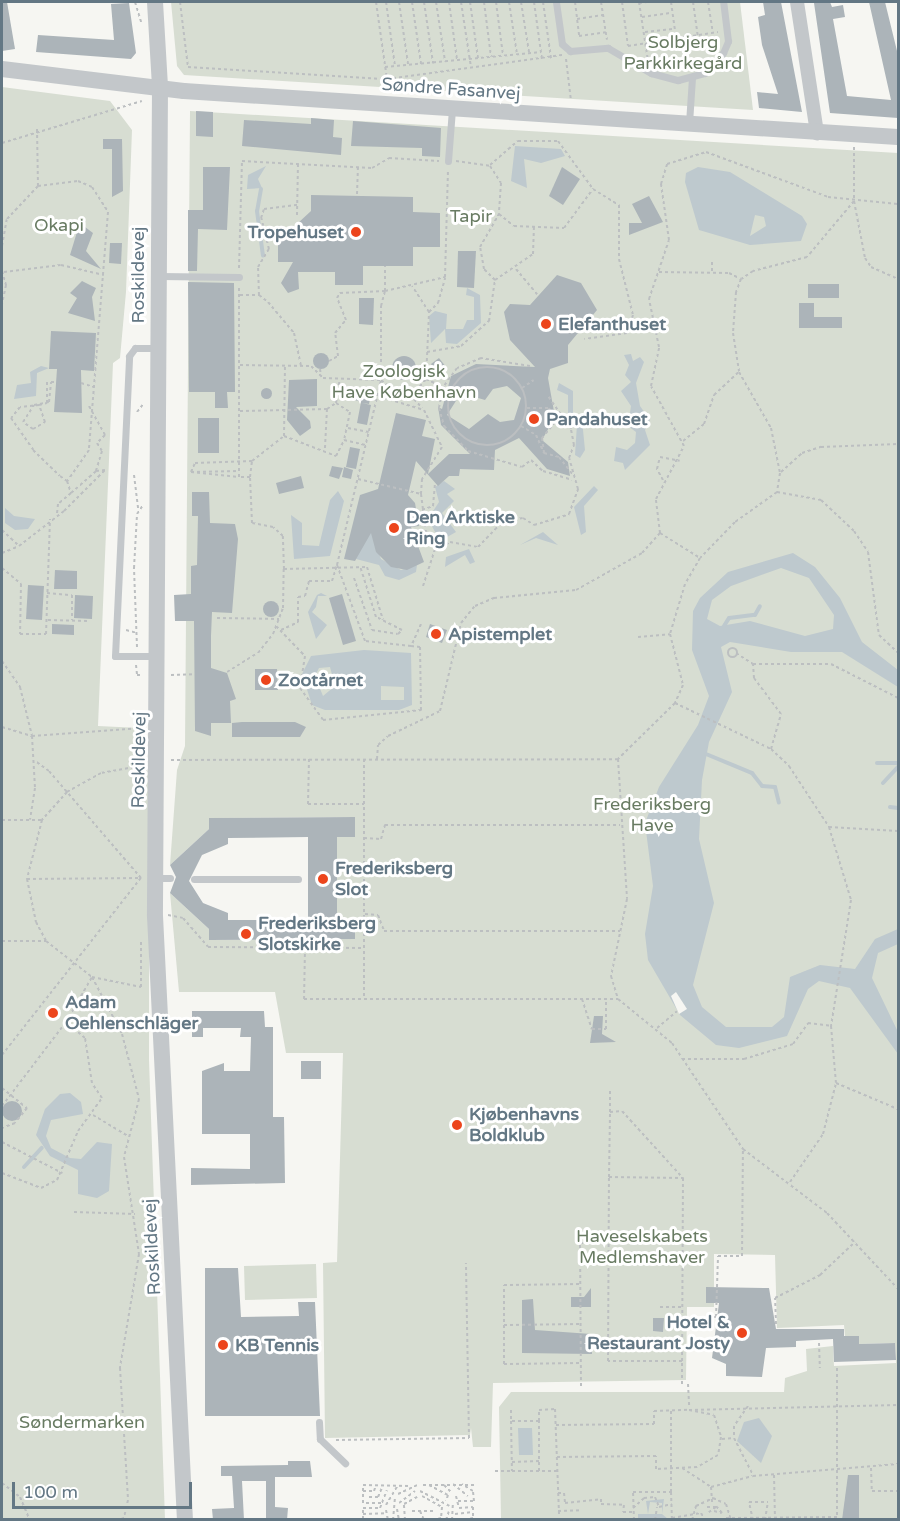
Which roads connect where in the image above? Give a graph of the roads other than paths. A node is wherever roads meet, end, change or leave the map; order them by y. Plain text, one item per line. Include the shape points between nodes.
1 (155, 2) edge
2 (556, 2) edge
3 (723, 2) edge
4 (797, 2) edge
5 (2, 69) edge
6 (692, 78) junction
7 (160, 87) junction
8 (452, 109) junction
9 (689, 123) junction
10 (818, 133) junction
11 (898, 137) edge
12 (448, 161) road end
13 (158, 276) junction
14 (239, 277) road end
15 (158, 348) junction
16 (160, 656) junction
17 (194, 879) dead end
18 (298, 879) dead end
19 (319, 1422) dead end
20 (345, 1463) dead end
21 (184, 1520) edge

1 - 7 street, Roskildevej
2 - 6 lane via 566,53 608,48 664,78
3 - 6 lane via 727,31 723,53
4 - 10 street
5 - 7 street, Søndre Fasanvej
6 - 9 lane
7 - 8 street, Søndre Fasanvej
7 - 13 street, Roskildevej
8 - 9 street, Søndre Fasanvej
8 - 12 lane
9 - 10 street, Søndre Fasanvej
10 - 11 street, Søndre Fasanvej
13 - 14 lane
13 - 15 street, Roskildevej
15 - 16 street, Roskildevej
15 - 16 lane via 135,348 129,356 115,656
16 - 21 street, Roskildevej via 152,675 159,760 155,916
17 - 18 lane
19 - 20 lane via 325,1444

